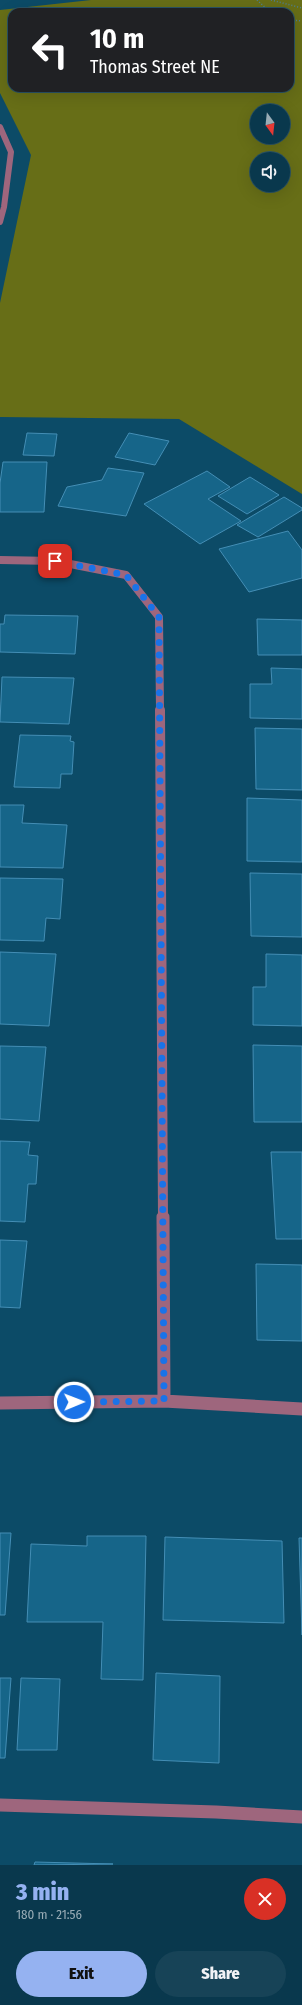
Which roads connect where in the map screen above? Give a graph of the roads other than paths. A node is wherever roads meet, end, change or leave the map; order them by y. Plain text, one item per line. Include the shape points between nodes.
1 (0, 127) edge
2 (0, 222) edge
3 (0, 560) edge
4 (164, 1401) junction
5 (0, 1403) edge
6 (302, 1409) edge
7 (0, 1805) edge
8 (302, 1817) edge

1 - 2 street via 11,152
3 - 4 street via 55,561 126,575 159,617
4 - 5 street
4 - 6 street
7 - 8 street

